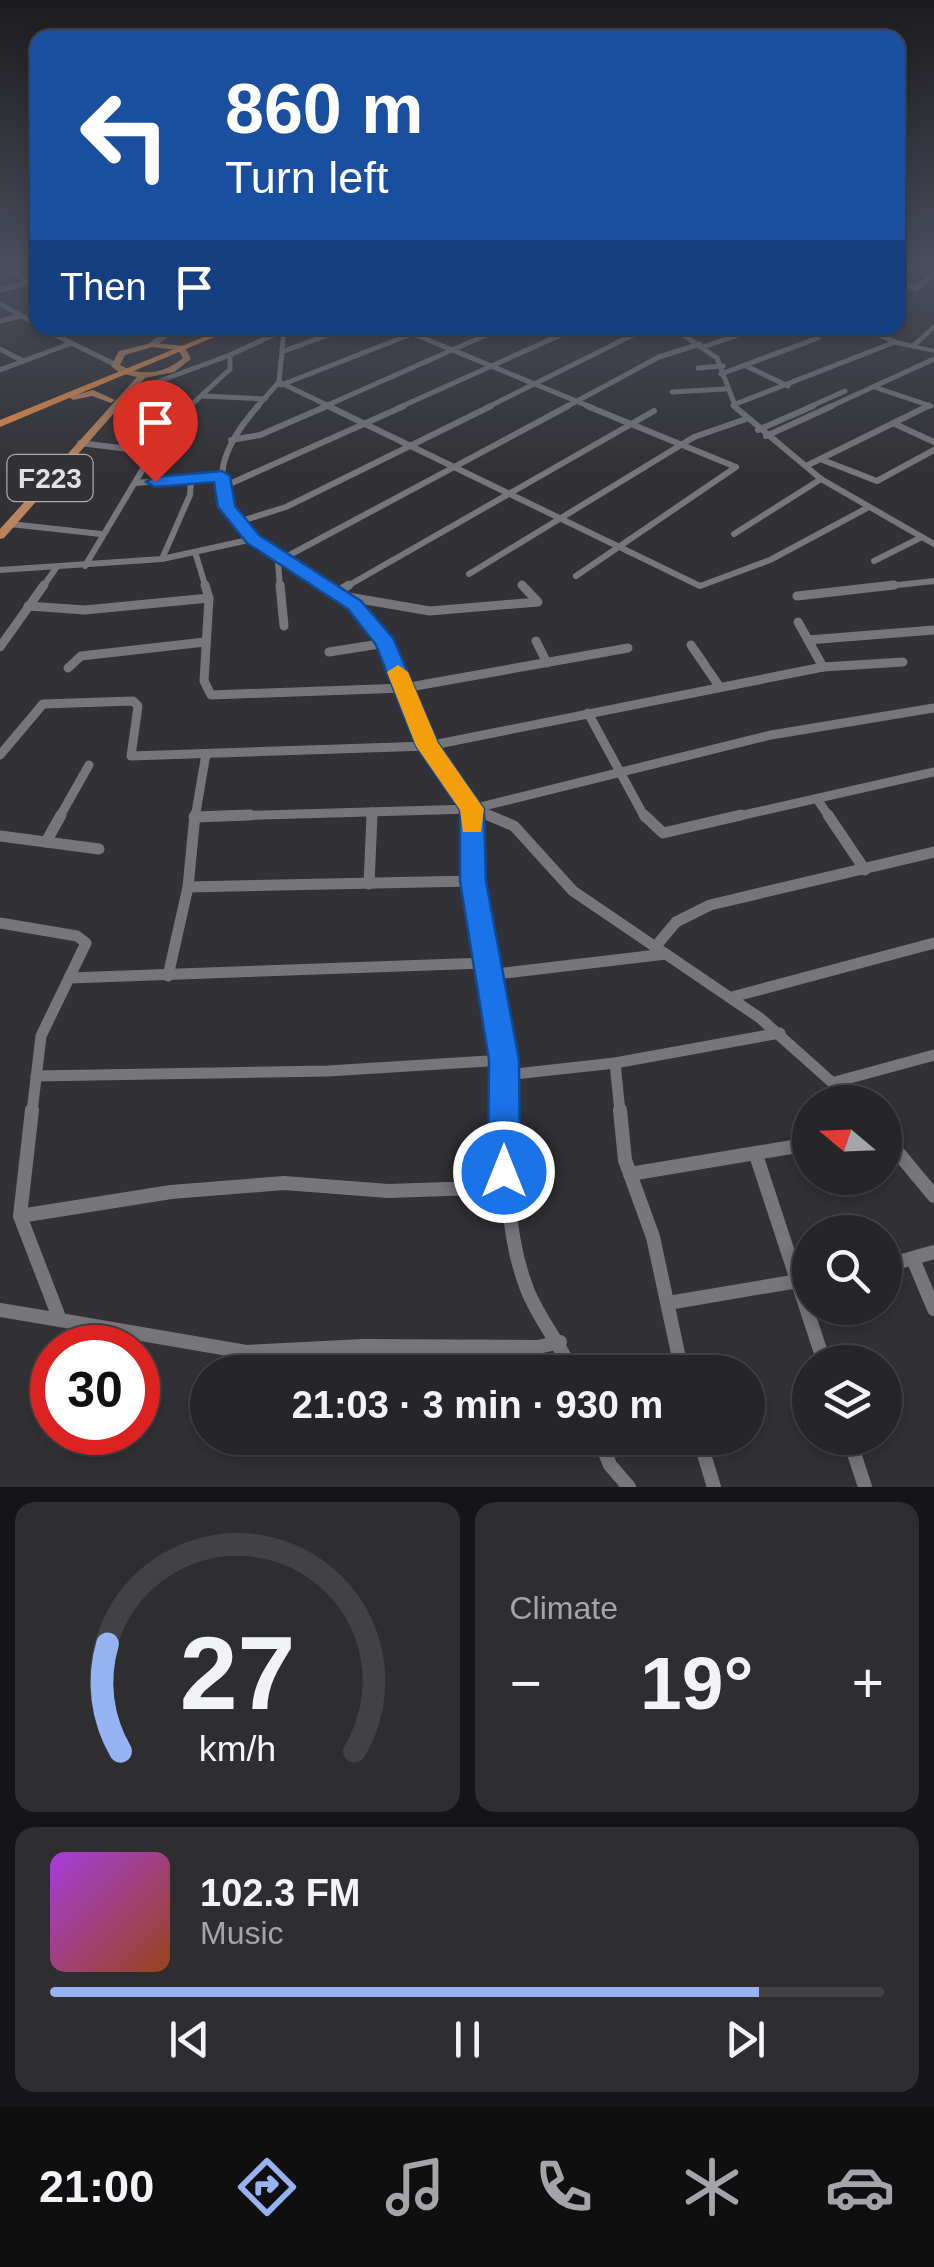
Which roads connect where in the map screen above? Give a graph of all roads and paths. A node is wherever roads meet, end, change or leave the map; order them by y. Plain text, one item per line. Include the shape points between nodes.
1 (57, 335) edge
2 (167, 335) edge
3 (176, 335) edge
4 (195, 335) edge
5 (204, 335) edge
6 (214, 335) edge
7 (225, 335) edge
8 (274, 335) edge
9 (286, 335) edge
10 (328, 335) edge
11 (407, 335) edge
12 (418, 335) edge
13 (483, 335) edge
14 (560, 335) edge
15 (631, 335) edge
16 (686, 335) edge
17 (734, 335) edge
18 (881, 335) edge
19 (924, 335) edge
20 (818, 338) dead end
21 (894, 342) junction
22 (70, 344) junction
23 (152, 344) junction
24 (171, 345) junction
25 (701, 345) junction
26 (912, 346) junction
27 (0, 349) edge
28 (447, 349) junction
29 (934, 350) edge
30 (284, 352) junction
31 (187, 354) junction
32 (230, 356) junction
33 (934, 360) edge
34 (23, 361) junction
35 (114, 365) junction
36 (492, 366) junction
37 (746, 366) junction
38 (921, 367) junction
39 (698, 368) dead end
40 (0, 370) edge
41 (722, 370) junction
42 (934, 370) edge
43 (134, 374) junction
44 (536, 382) junction
45 (280, 384) junction
46 (788, 386) junction
47 (877, 388) junction
48 (725, 389) junction
49 (672, 392) dead end
50 (844, 392) dead end
51 (127, 393) junction
52 (203, 396) junction
53 (73, 397) junction
54 (266, 399) junction
55 (111, 400) junction
56 (583, 401) junction
57 (324, 405) junction
58 (733, 405) junction
59 (932, 406) edge
60 (654, 411) dead end
61 (746, 419) junction
62 (0, 421) edge
63 (96, 421) junction
64 (632, 422) junction
65 (893, 423) junction
66 (364, 425) junction
67 (758, 430) junction
68 (766, 436) junction
69 (231, 440) junction
70 (934, 442) edge
71 (80, 443) junction
72 (684, 443) junction
73 (409, 447) junction
74 (934, 450) edge
75 (153, 452) junction
76 (820, 459) junction
77 (806, 466) junction
78 (454, 469) junction
79 (821, 479) junction
80 (192, 480) junction
81 (223, 481) junction
82 (135, 483) junction
83 (507, 494) junction
84 (868, 508) junction
85 (559, 520) junction
86 (238, 522) junction
87 (5, 523) edge
88 (101, 534) junction
89 (734, 534) dead end
90 (0, 536) edge
91 (922, 538) junction
92 (253, 539) junction
93 (934, 544) edge
94 (617, 546) junction
95 (195, 552) junction
96 (284, 558) junction
97 (162, 559) junction
98 (874, 561) dead end
99 (85, 566) junction
100 (56, 568) junction
101 (0, 570) edge
102 (469, 574) dead end
103 (576, 576) dead end
104 (934, 581) edge
105 (522, 586) dead end
106 (342, 594) junction
107 (798, 596) dead end
108 (209, 598) junction
109 (28, 606) junction
110 (798, 622) dead end
111 (284, 626) dead end
112 (934, 630) edge
113 (808, 640) junction
114 (205, 642) junction
115 (536, 642) dead end
116 (386, 643) junction
117 (691, 644) dead end
118 (0, 647) edge
119 (628, 648) dead end
120 (329, 652) dead end
121 (903, 662) dead end
122 (547, 664) junction
123 (68, 668) dead end
124 (822, 668) junction
125 (719, 686) junction
126 (404, 688) junction
127 (934, 708) edge
128 (588, 713) junction
129 (428, 746) junction
130 (2, 750) edge
131 (206, 754) junction
132 (89, 765) dead end
133 (620, 772) junction
134 (934, 772) edge
135 (817, 799) junction
136 (472, 809) junction
137 (372, 812) junction
138 (194, 817) junction
139 (0, 836) edge
140 (46, 842) junction
141 (99, 849) dead end
142 (934, 852) edge
143 (865, 870) junction
144 (473, 881) junction
145 (369, 884) junction
146 (188, 886) junction
147 (0, 923) edge
148 (934, 943) edge
149 (661, 950) junction
150 (486, 969) junction
151 (168, 976) junction
152 (69, 978) junction
153 (732, 997) junction
154 (780, 1033) junction
155 (934, 1055) edge
156 (504, 1060) junction
157 (616, 1063) junction
158 (505, 1074) junction
159 (36, 1076) junction
160 (835, 1082) junction
161 (838, 1085) edge
162 (792, 1148) edge
163 (902, 1154) edge
164 (756, 1156) junction
165 (630, 1174) junction
166 (928, 1180) edge
167 (506, 1187) junction
168 (934, 1196) edge
169 (20, 1216) junction
170 (792, 1249) edge
171 (934, 1252) edge
172 (913, 1259) junction
173 (902, 1262) edge
174 (792, 1282) edge
175 (668, 1303) junction
176 (934, 1309) edge
177 (0, 1310) edge
178 (60, 1320) junction
179 (560, 1342) junction
180 (565, 1355) edge
181 (679, 1355) edge
182 (606, 1455) edge
183 (704, 1455) edge
184 (855, 1455) edge
185 (629, 1487) edge
186 (714, 1487) edge
187 (865, 1487) edge

1 - 22 street
2 - 23 main road
3 - 24 main road
4 - 24 highway
5 - 62 highway
6 - 62 highway
7 - 31 highway
8 - 32 street
9 - 30 street
10 - 30 street
11 - 45 street
12 - 28 street
13 - 28 street
14 - 36 street
15 - 44 street
16 - 25 street
17 - 25 street
18 - 21 main road
19 - 26 street
20 - 37 street
21 - 26 main road
21 - 46 street
22 - 34 street
22 - 35 street
23 - 24 main road
23 - 35 main road via 122,353
24 - 31 main road
25 - 41 street
25 - 56 street via 659,358
26 - 29 main road
27 - 34 street
28 - 36 street
28 - 57 street
30 - 45 street
31 - 43 main road via 176,368
32 - 51 street
32 - 52 street via 230,369
33 - 38 street
34 - 40 street
35 - 43 main road
35 - 62 highway
36 - 44 street
36 - 66 street
37 - 41 street
37 - 46 street
38 - 42 street
38 - 47 street
39 - 41 street
41 - 48 street
43 - 51 main road, F223
43 - 53 highway
43 - 55 main road, F223
44 - 56 street
44 - 73 street
45 - 54 street
45 - 57 street
46 - 58 street
47 - 59 street
47 - 68 street
48 - 49 street
48 - 58 street
50 - 67 street
51 - 63 main road, F223
52 - 54 street
52 - 75 street
53 - 55 main road via 101,394
53 - 62 highway
54 - 69 street
55 - 63 main road, F223
56 - 64 street
56 - 78 street
57 - 66 street
57 - 69 street via 260,435
58 - 61 street
59 - 65 street
60 - 64 street
61 - 67 street
61 - 72 street
63 - 71 main road, F223
63 - 87 main road, F223
64 - 72 street
64 - 83 street
65 - 70 street
65 - 76 street
66 - 73 street
66 - 81 street
67 - 68 street
68 - 77 street
69 - 81 street via 223,454
71 - 75 street
71 - 87 main road, F223
72 - 85 street
72 - 94 street via 738,470
73 - 78 street
73 - 86 street via 281,510
74 - 76 street via 877,481
75 - 82 street
76 - 77 street
77 - 79 street
78 - 83 street
78 - 96 street
79 - 84 street
79 - 89 street
80 - 81 street
80 - 82 street
80 - 97 street
81 - 86 street via 226,507
82 - 88 street
83 - 85 street
83 - 106 street
84 - 91 street
84 - 94 street via 770,560 700,586
85 - 94 street
85 - 102 street
86 - 92 street
87 - 88 street
87 - 90 main road, F223
88 - 99 street
91 - 93 street
91 - 98 street
92 - 95 street
92 - 96 street
94 - 103 street
95 - 97 street
95 - 108 street
96 - 106 street
96 - 111 street via 278,562
97 - 99 street
99 - 100 street
100 - 101 street
100 - 109 street
104 - 107 street
105 - 106 street via 538,602 430,611
106 - 116 street
108 - 109 street via 85,610
108 - 114 street
109 - 118 street
110 - 113 street
112 - 113 street
113 - 124 street
114 - 123 street via 81,656
114 - 126 street via 204,681 211,695
115 - 122 street
116 - 120 street
116 - 126 street
117 - 125 street
119 - 122 street
121 - 124 street
122 - 126 street
124 - 125 street
125 - 128 street
126 - 129 street
127 - 133 street via 772,735
128 - 129 street
128 - 133 street
129 - 131 street
129 - 136 street
130 - 131 street via 37,706 126,701 138,706 131,756
131 - 138 street
132 - 140 street
133 - 135 street via 647,821 663,834
133 - 136 street
134 - 135 street
135 - 143 street
136 - 137 street
136 - 144 street
136 - 149 street via 514,826 573,892
137 - 138 street
137 - 145 street
138 - 146 street
139 - 140 street
140 - 141 street
142 - 143 street
143 - 149 street via 710,905 676,922
144 - 145 street
144 - 150 street
145 - 146 street
146 - 151 street
147 - 152 street via 82,939 86,943
148 - 153 street
149 - 150 street
149 - 153 street
150 - 151 street
150 - 156 street
151 - 152 street
152 - 159 street via 41,1036
153 - 154 street
154 - 157 street
154 - 160 street
155 - 160 street
156 - 158 street
156 - 159 street via 358,1074
157 - 158 street
157 - 165 street
158 - 167 street
159 - 169 street
160 - 161 street
162 - 164 street
163 - 166 street
164 - 165 street
164 - 170 street
165 - 175 street
166 - 168 street
167 - 169 street via 388,1191 284,1183 171,1192
167 - 179 street via 521,1276
169 - 178 street
171 - 172 street
172 - 173 street
172 - 176 street
174 - 175 street
175 - 181 street
177 - 178 street
178 - 179 street via 246,1352
179 - 180 street
182 - 185 street
183 - 186 street
184 - 187 street

